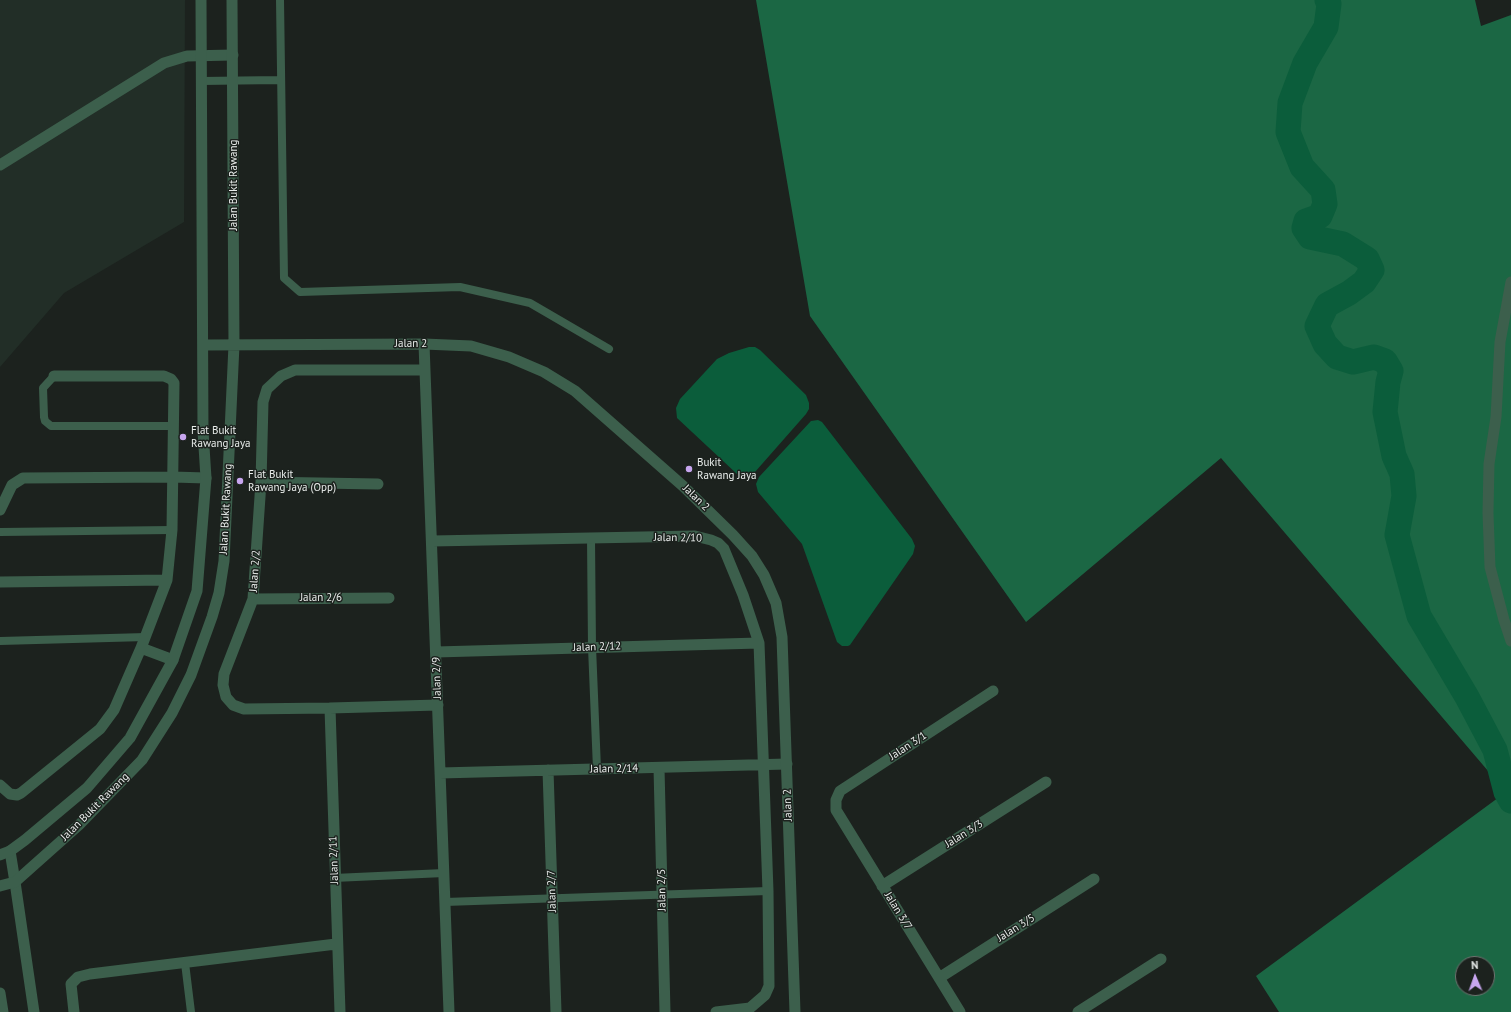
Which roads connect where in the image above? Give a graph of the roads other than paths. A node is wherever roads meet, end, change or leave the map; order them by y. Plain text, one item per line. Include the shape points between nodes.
1 (201, 0) edge
2 (232, 0) edge
3 (280, 0) edge
4 (233, 55) junction
5 (201, 56) junction
6 (280, 80) junction
7 (202, 81) junction
8 (234, 81) junction
9 (0, 165) edge
10 (1511, 282) edge
11 (234, 344) junction
12 (424, 344) junction
13 (203, 345) junction
14 (609, 349) dead end
15 (425, 370) junction
16 (54, 376) joint
17 (174, 426) junction
18 (173, 477) junction
19 (206, 478) junction
20 (261, 482) junction
21 (378, 484) dead end
22 (0, 510) edge
23 (172, 530) junction
24 (0, 532) edge
25 (591, 539) junction
26 (432, 541) junction
27 (167, 580) junction
28 (0, 582) edge
29 (389, 598) dead end
30 (253, 599) junction
31 (146, 637) junction
32 (0, 641) edge
33 (1511, 641) edge
34 (759, 643) junction
35 (592, 647) junction
36 (141, 648) junction
37 (436, 652) junction
38 (173, 660) junction
39 (993, 691) dead end
40 (438, 705) junction
41 (330, 708) junction
42 (787, 764) junction
43 (763, 765) junction
44 (659, 768) junction
45 (597, 769) junction
46 (548, 770) junction
47 (440, 773) junction
48 (1046, 782) dead end
49 (0, 785) edge
50 (836, 810) joint
51 (5, 853) edge
52 (444, 873) junction
53 (334, 878) junction
54 (1094, 879) dead end
55 (15, 882) junction
56 (0, 886) edge
57 (882, 886) junction
58 (768, 891) junction
59 (662, 895) junction
60 (552, 899) junction
61 (445, 902) junction
62 (336, 944) junction
63 (1161, 959) dead end
64 (185, 963) junction
65 (939, 978) junction
66 (0, 993) edge
67 (3, 1012) edge
68 (34, 1012) edge
69 (74, 1012) edge
70 (191, 1012) edge
71 (340, 1012) edge
72 (450, 1012) edge
73 (556, 1012) edge
74 (665, 1012) edge
75 (716, 1012) edge
76 (795, 1012) edge
77 (960, 1012) edge
78 (1078, 1012) edge

1 - 5 street, Jalan Bukit Rawang
2 - 4 street, Jalan Bukit Rawang
3 - 6 lane
4 - 5 street
4 - 8 street, Jalan Bukit Rawang
5 - 7 street, Jalan Bukit Rawang
5 - 9 street via 187,56 164,63
6 - 8 lane
6 - 14 lane via 284,278 300,292 460,287 530,303
7 - 8 lane
7 - 13 street, Jalan Bukit Rawang
8 - 11 street, Jalan Bukit Rawang
10 - 33 street via 1500,342 1496,417 1489,464 1488,513 1490,566
11 - 12 street, Jalan 2
11 - 13 street, Jalan 2
11 - 55 street, Jalan Bukit Rawang via 224,561 219,593 191,675 172,713 142,760 80,825
12 - 15 street, Jalan 2/9
12 - 42 street, Jalan 2 via 471,346 509,357 544,372 575,391 683,486 752,556 764,575 776,603 782,637
13 - 19 street, Jalan Bukit Rawang
15 - 20 street, Jalan 2/2 via 295,370 280,376 268,389 263,402
15 - 26 street, Jalan 2/9
16 - 17 street via 168,377 172,379 174,387
16 - 17 lane via 43,388 44,417 51,426
17 - 18 street
18 - 19 street
18 - 22 street via 23,478 12,486
18 - 23 street
19 - 38 street, Jalan Bukit Rawang via 197,590
20 - 21 street
20 - 30 street, Jalan 2/2
23 - 24 lane
23 - 27 street
25 - 26 street, Jalan 2/10
25 - 34 street, Jalan 2/10 via 695,536 718,543 729,559
25 - 35 lane
26 - 37 street, Jalan 2/9
27 - 28 street
27 - 31 street
29 - 30 street, Jalan 2/6
30 - 41 street, Jalan 2/2 via 224,674 226,697 233,705 244,709
31 - 32 lane
31 - 36 street
34 - 35 street, Jalan 2/12
34 - 43 street, Jalan 2/10
35 - 37 street, Jalan 2/12
35 - 45 lane
36 - 38 street
36 - 49 street via 114,710 100,729 21,793 10,794
37 - 40 street, Jalan 2/9
38 - 51 street, Jalan Bukit Rawang via 130,738 87,788
39 - 50 street, Jalan 3/1 via 840,791 836,800
40 - 41 street, Jalan 2/2
40 - 47 street, Jalan 2/9
41 - 53 street, Jalan 2/11
42 - 43 street, Jalan 2/14
42 - 76 street, Jalan 2
43 - 44 street, Jalan 2/14
43 - 58 street, Jalan 2/10
44 - 45 street, Jalan 2/14
44 - 59 street, Jalan 2/5
45 - 46 street, Jalan 2/14
46 - 47 street, Jalan 2/14
46 - 60 street, Jalan 2/7
47 - 52 street, Jalan 2/9
48 - 57 street, Jalan 3/3
50 - 57 street, Jalan 3/7
51 - 55 street
52 - 53 lane
52 - 61 street, Jalan 2/9
53 - 62 street, Jalan 2/11
54 - 65 street, Jalan 3/5
55 - 56 street, Jalan Bukit Rawang
55 - 68 street
57 - 65 street, Jalan 3/7
58 - 59 lane
58 - 75 street, Jalan 2/10 via 769,986 765,995 750,1008
59 - 60 lane
59 - 74 street, Jalan 2/5
60 - 61 lane
60 - 73 street, Jalan 2/7
61 - 72 street, Jalan 2/9
62 - 64 street
62 - 71 street, Jalan 2/11
63 - 78 street
64 - 69 street via 78,977 71,984
64 - 70 lane
65 - 77 street, Jalan 3/7
66 - 67 street

